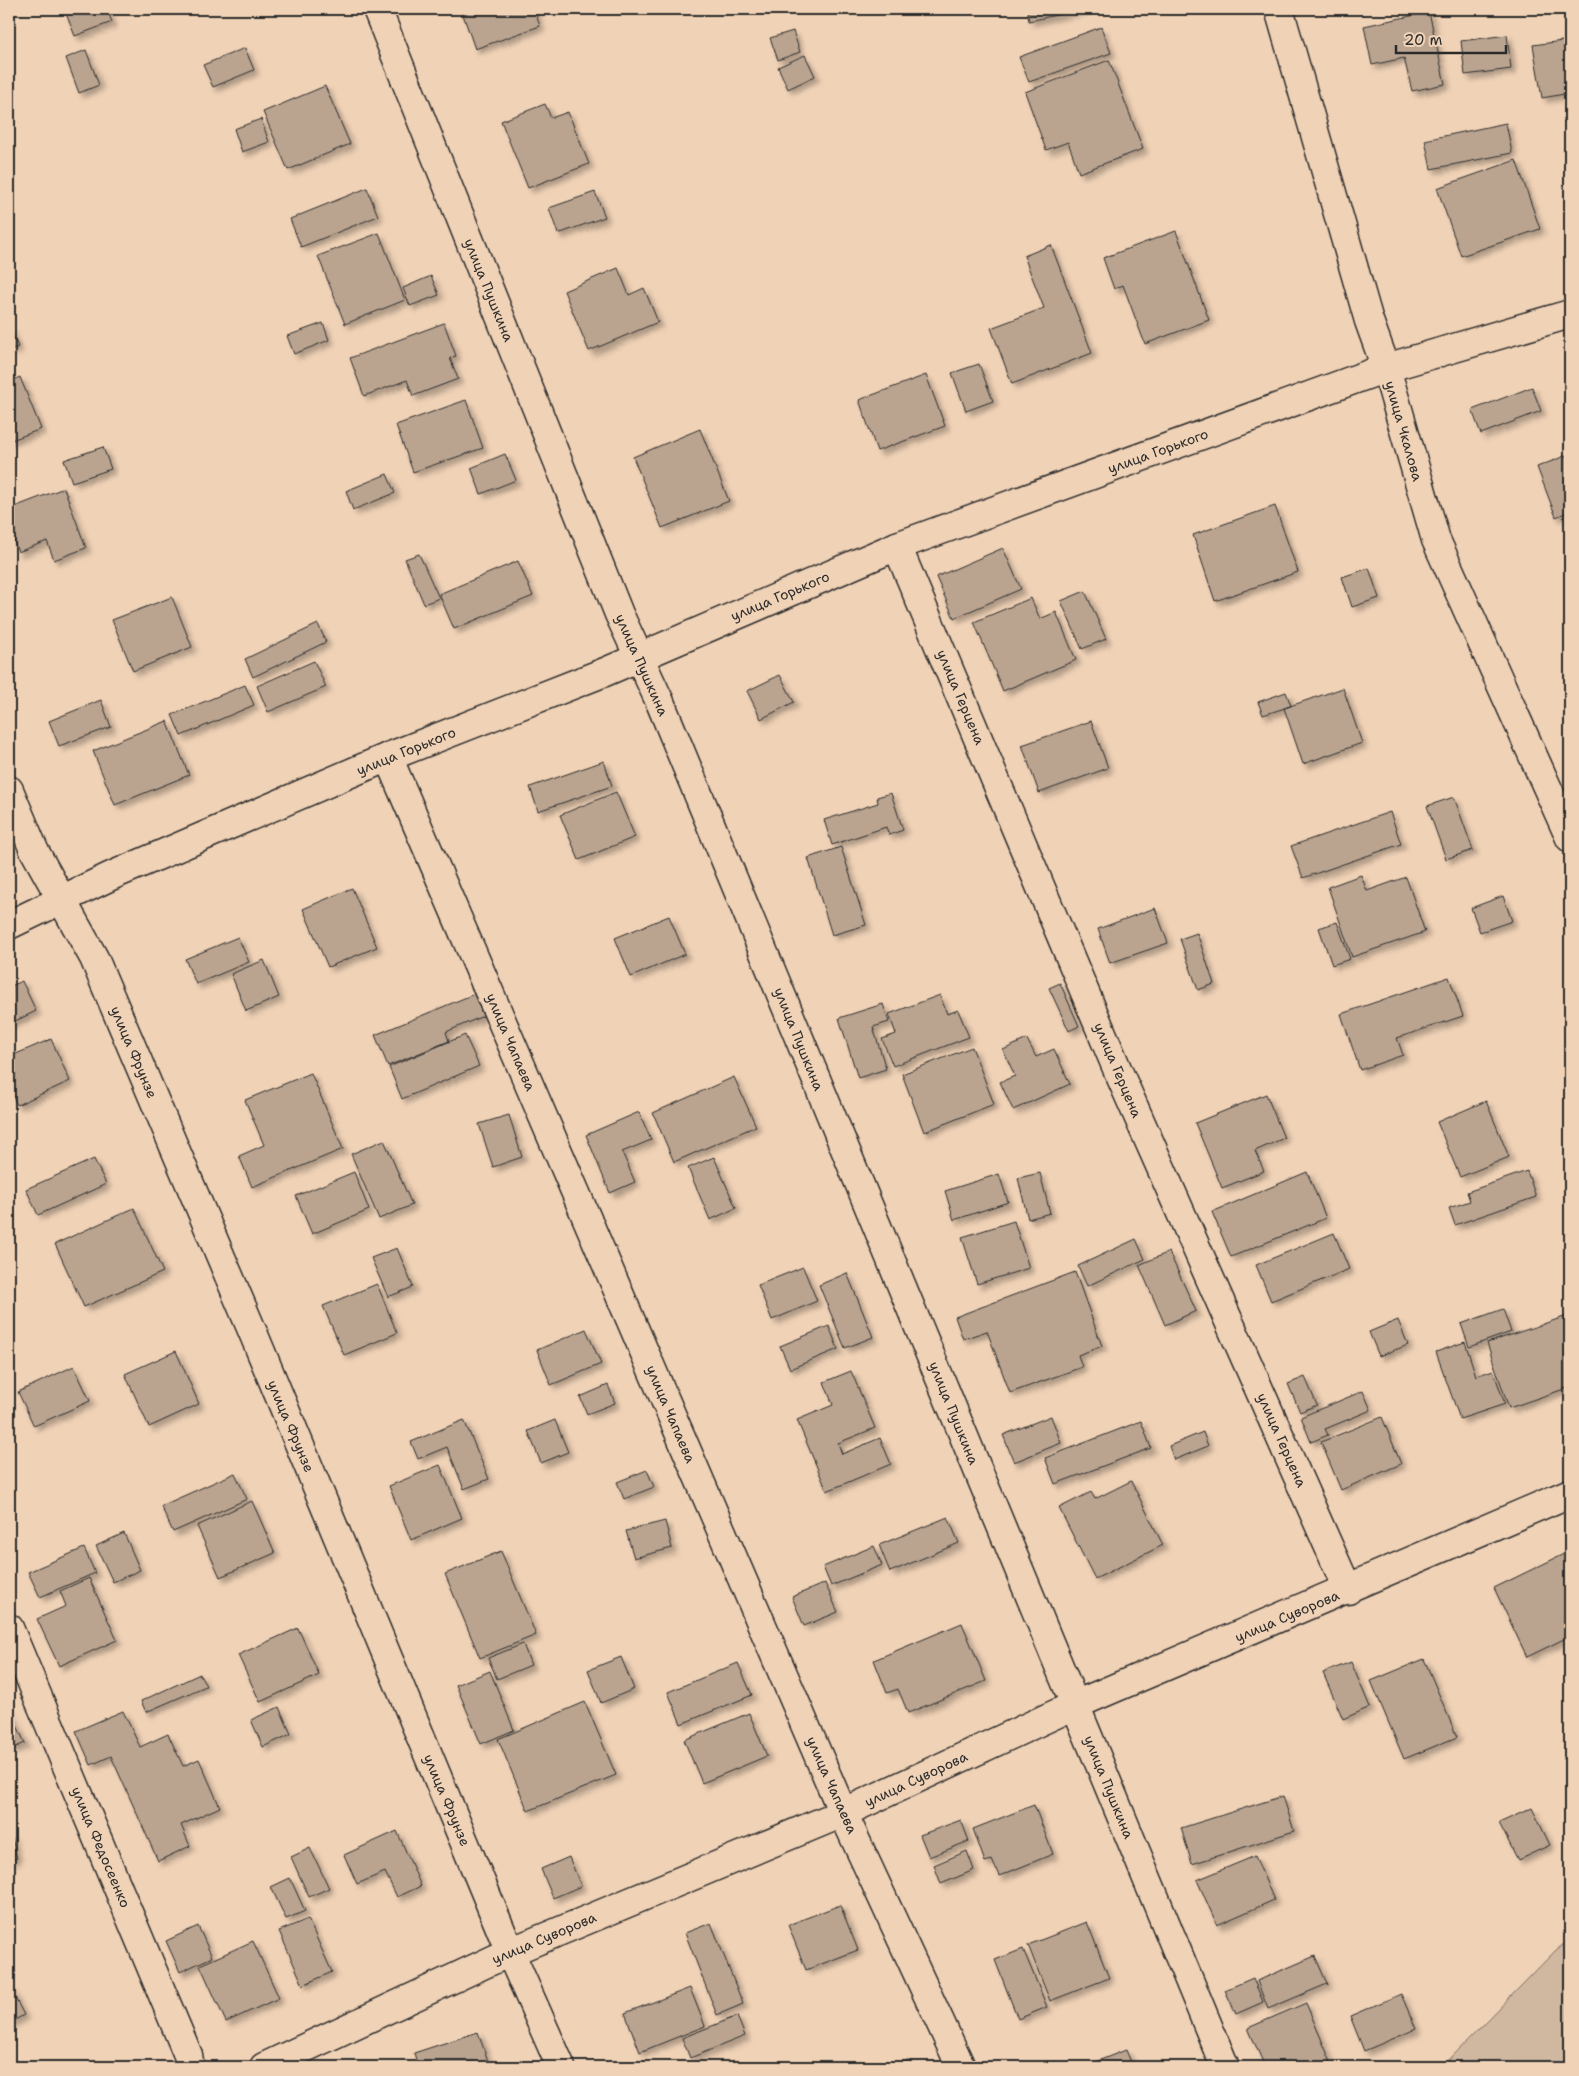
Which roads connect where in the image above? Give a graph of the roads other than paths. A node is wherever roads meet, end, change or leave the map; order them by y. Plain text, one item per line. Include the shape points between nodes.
1 (377, 9) edge
2 (1279, 9) edge
3 (1570, 314) edge
4 (1386, 368) junction
5 (897, 546) junction
6 (638, 658) junction
7 (388, 757) junction
8 (9, 790) edge
9 (1570, 838) edge
10 (62, 900) junction
11 (9, 925) edge
12 (1570, 1493) edge
13 (1348, 1590) junction
14 (9, 1628) edge
15 (1075, 1705) junction
16 (843, 1812) junction
17 (510, 1952) junction
18 (190, 2067) edge
19 (264, 2067) edge
20 (561, 2067) edge
21 (961, 2067) edge
22 (1225, 2067) edge

1 - 6 street, улица Пушкина
2 - 4 street, улица Чкалова via 1369,321
3 - 4 street, улица Горького
4 - 5 street, улица Горького
4 - 9 street, улица Чкалова via 1436,540
5 - 6 street, улица Горького
5 - 13 street, улица Герцена via 1118,1071
6 - 7 street, улица Горького
6 - 15 street, улица Пушкина via 660,702
7 - 10 street, улица Горького
7 - 16 street, улица Чапаева
8 - 10 street, улица Фрунзе via 34,850
10 - 11 street, улица Горького
10 - 17 street, улица Фрунзе via 106,986
12 - 13 street, улица Суворова
13 - 15 street, улица Суворова
14 - 18 street, улица Федосеенко via 188,2055
15 - 16 street, улица Суворова
15 - 22 street, улица Пушкина
16 - 17 street, улица Суворова
16 - 21 street, улица Чапаева
17 - 19 street, улица Суворова
17 - 20 street, улица Фрунзе

